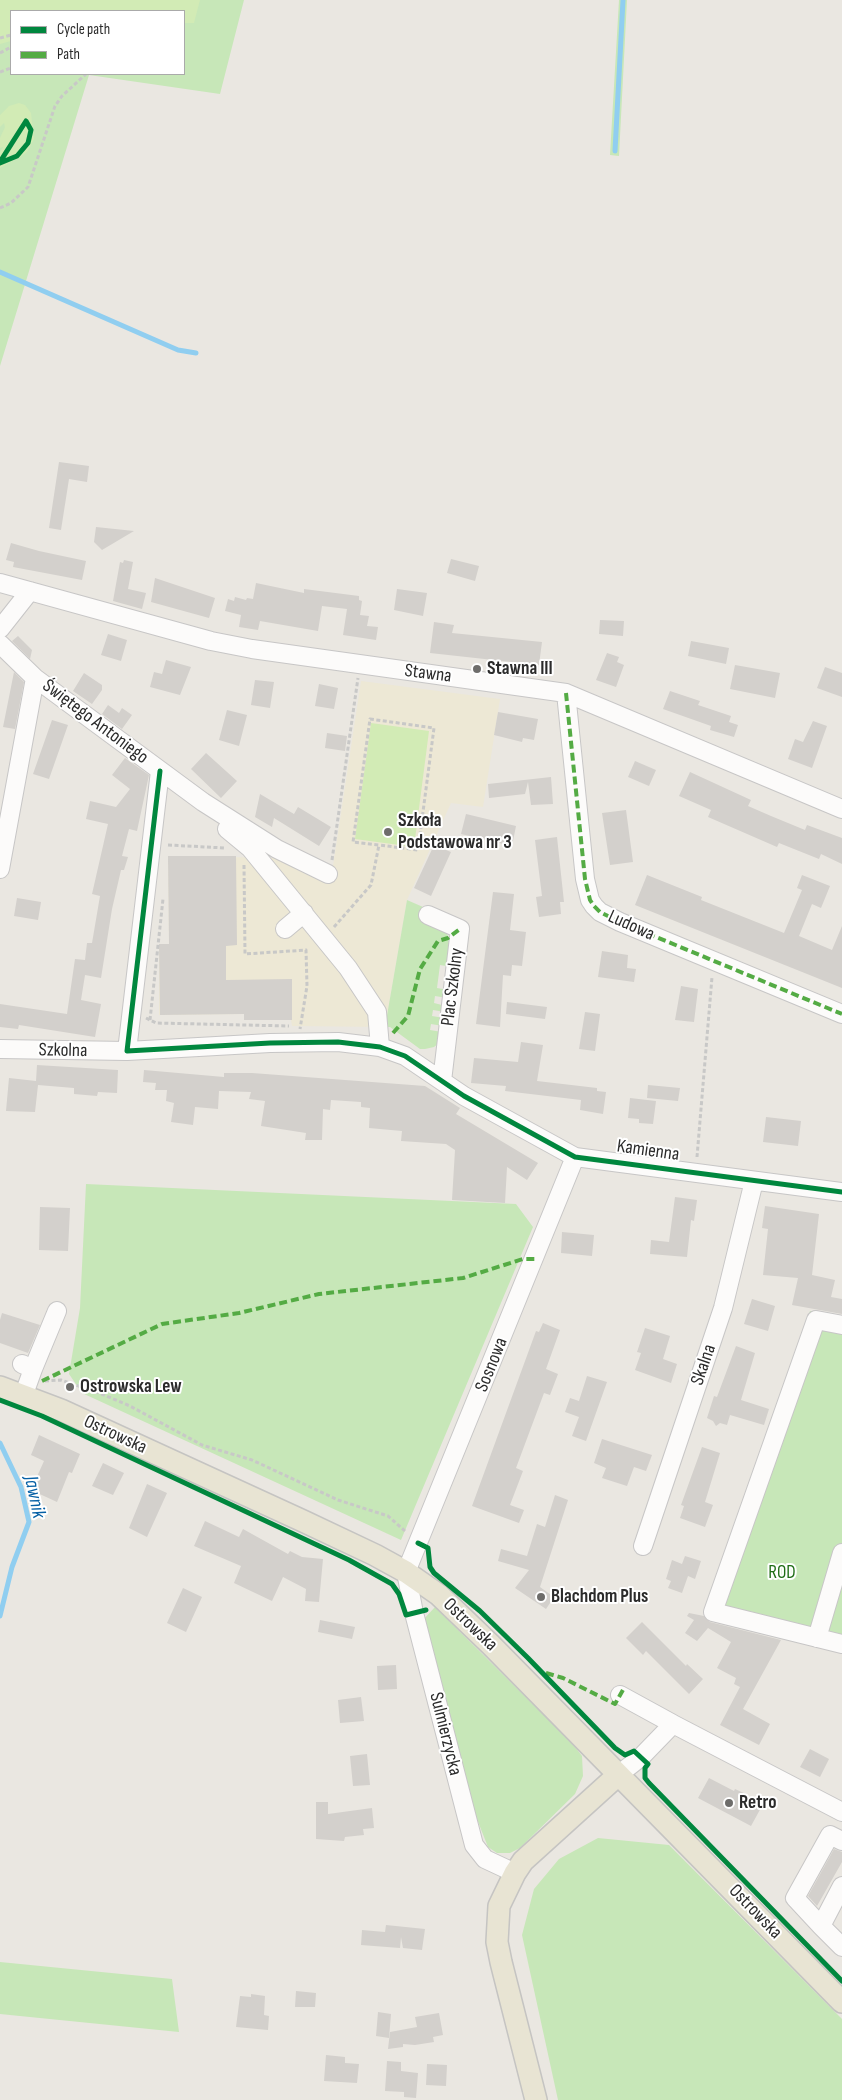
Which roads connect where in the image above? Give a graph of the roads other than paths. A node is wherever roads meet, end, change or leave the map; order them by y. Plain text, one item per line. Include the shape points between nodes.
1 (0, 583) edge
2 (30, 590) junction
3 (0, 629) edge
4 (0, 644) edge
5 (35, 678) junction
6 (566, 693) junction
7 (160, 771) junction
8 (203, 802) junction
9 (842, 810) edge
10 (0, 869) edge
11 (328, 874) road end
12 (304, 913) junction
13 (428, 915) dead end
14 (285, 929) dead end
15 (842, 1014) edge
16 (305, 1036) joint
17 (380, 1047) junction
18 (0, 1049) edge
19 (127, 1051) junction
20 (442, 1081) junction
21 (575, 1157) junction
22 (754, 1181) junction
23 (842, 1192) edge
24 (57, 1312) dead end
25 (842, 1325) edge
26 (0, 1386) edge
27 (24, 1394) junction
28 (643, 1546) dead end
29 (842, 1553) edge
30 (406, 1572) junction
31 (817, 1638) junction
32 (842, 1644) edge
33 (620, 1695) dead end
34 (673, 1724) junction
35 (618, 1774) junction
36 (842, 1812) edge
37 (842, 1841) edge
38 (515, 1873) junction
39 (842, 1886) edge
40 (821, 1926) junction
41 (842, 1947) edge
42 (842, 2002) edge
43 (536, 2100) edge

1 - 2 street, Stawna
2 - 3 street
2 - 6 street, Stawna via 211,641
4 - 5 street, Świętego Antoniego
5 - 7 street, Świętego Antoniego
5 - 10 street
6 - 9 street, Stawna
6 - 15 street, Ludowa via 585,879 590,900 600,912
7 - 8 street, Świętego Antoniego
7 - 19 street
8 - 11 street, Świętego Antoniego via 277,849
8 - 12 street via 250,848
12 - 14 street
12 - 17 street via 369,998 376,1012
13 - 20 street, Plac Szkolny via 460,929
16 - 17 street, Kamienna
16 - 19 street, Szkolna
17 - 20 street, Kamienna via 405,1056
18 - 19 street, Szkolna
20 - 21 street, Kamienna
21 - 22 street, Kamienna
21 - 30 street, Sosnowa
22 - 23 street, Kamienna
22 - 28 street, Skalna via 723,1308
24 - 27 street
25 - 31 street via 816,1320 713,1612
26 - 27 main road, Ostrowska
27 - 30 main road, Ostrowska via 303,1520
29 - 31 street
30 - 35 main road, Ostrowska via 460,1614
30 - 38 street, Sulmierzycka via 474,1845 485,1859
31 - 32 street
33 - 34 street
34 - 35 street via 641,1757
34 - 36 street
35 - 38 main road via 523,1861
35 - 42 main road, Ostrowska
37 - 40 street via 830,1835 794,1898
38 - 43 main road via 499,1906 497,1942
39 - 40 street
40 - 41 street

